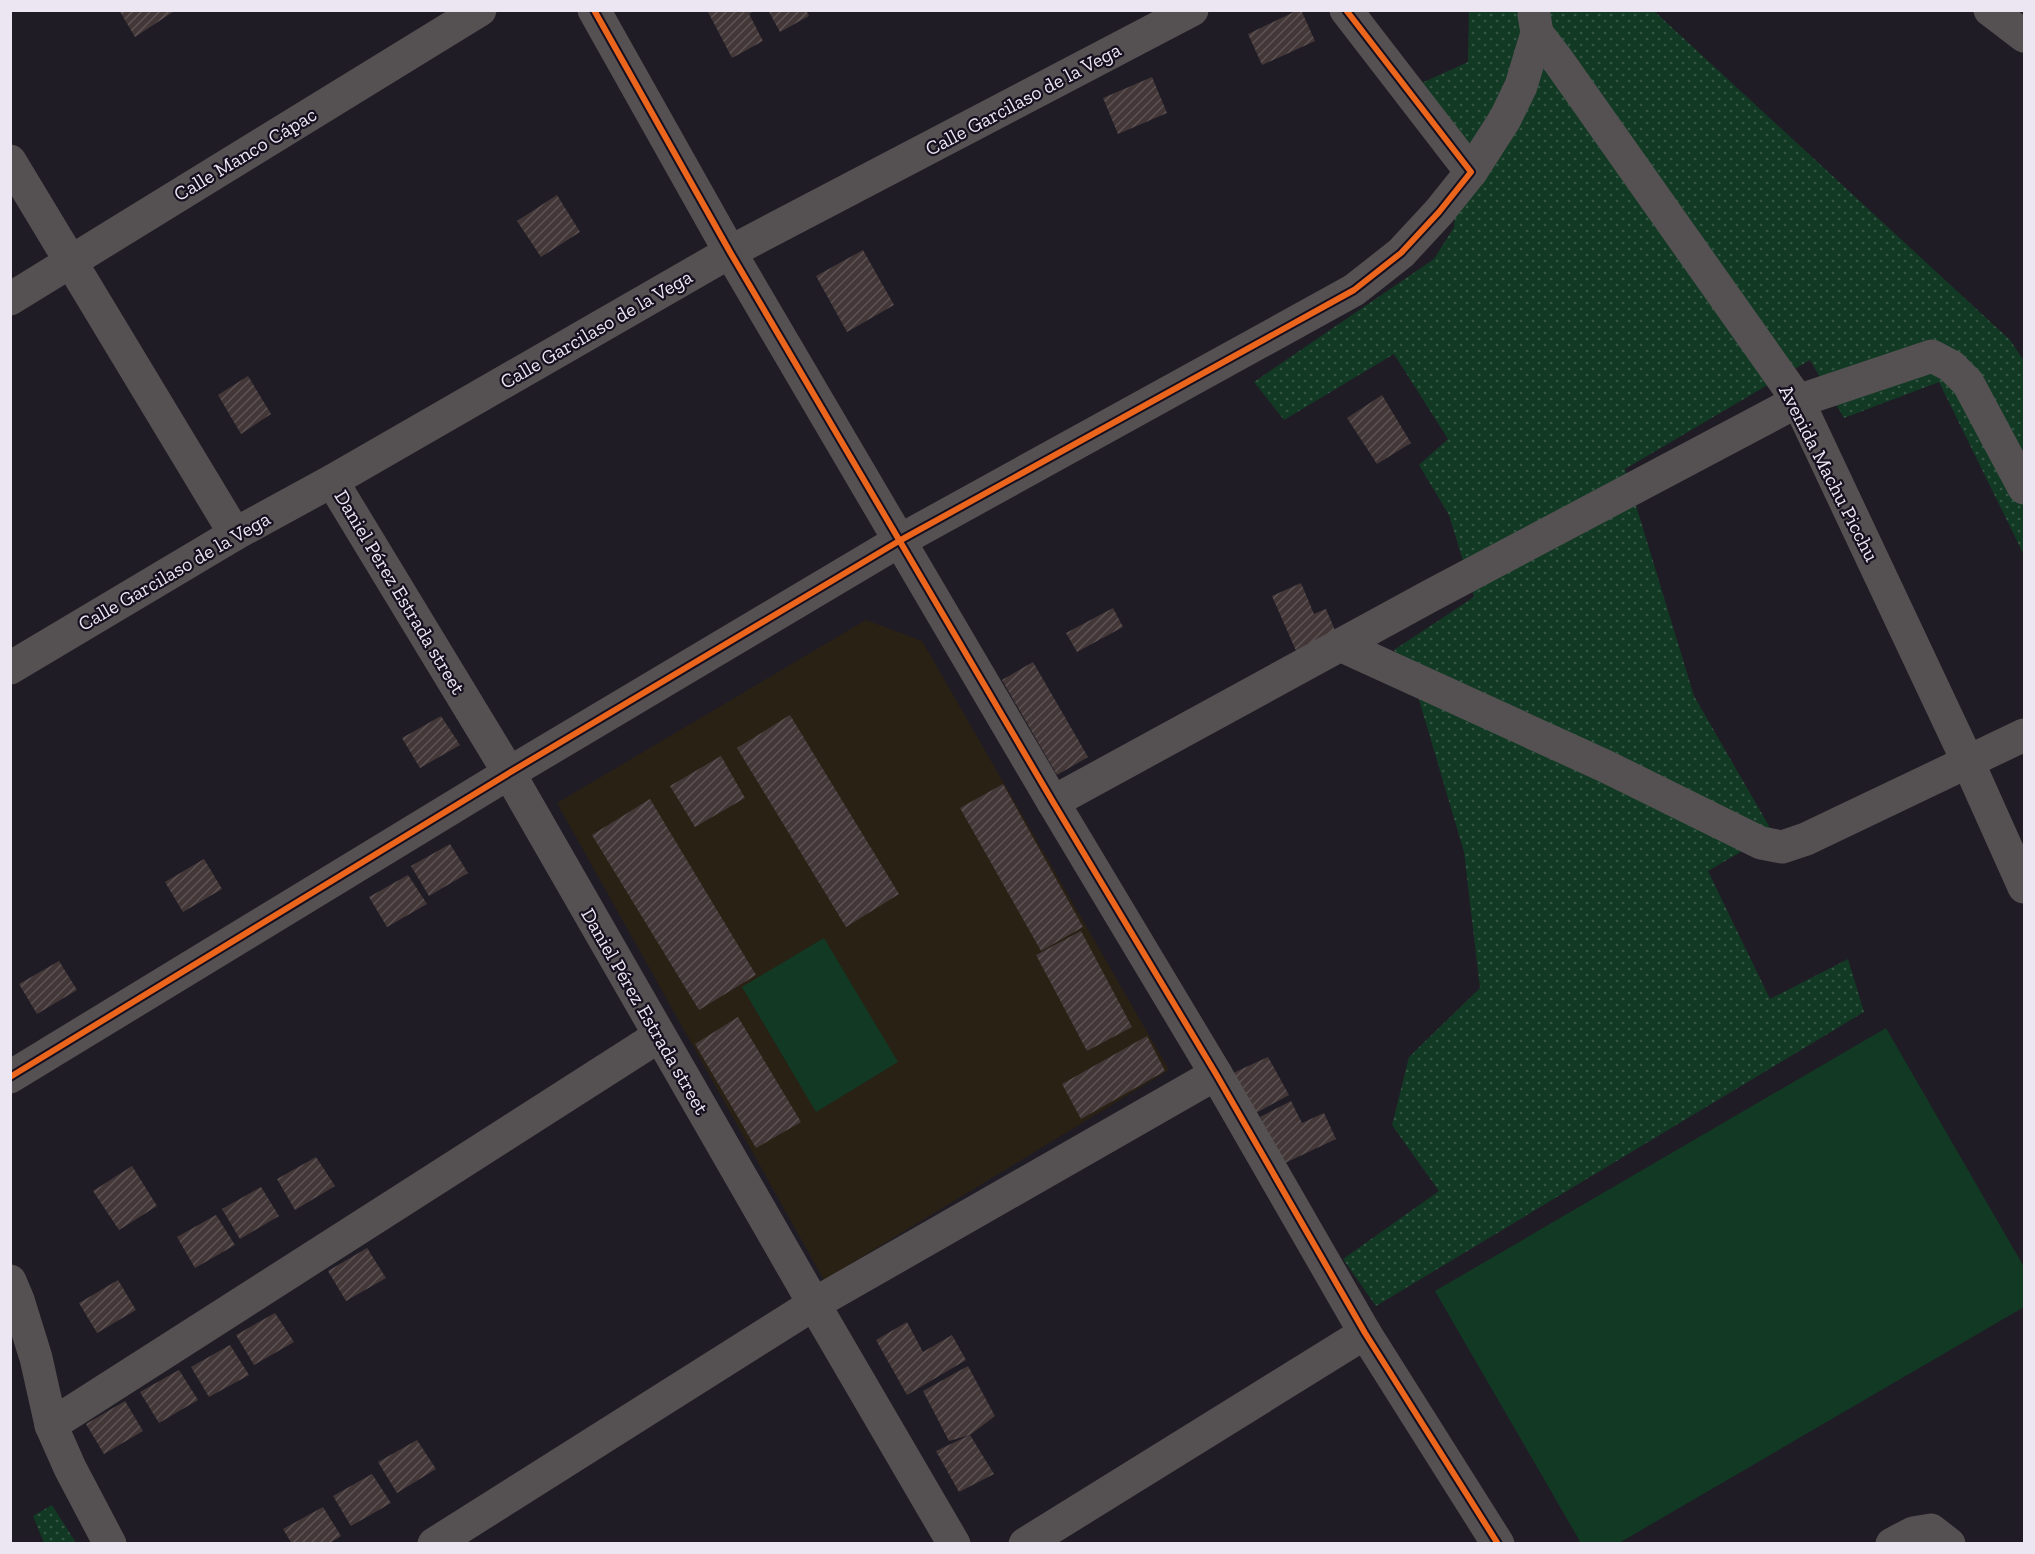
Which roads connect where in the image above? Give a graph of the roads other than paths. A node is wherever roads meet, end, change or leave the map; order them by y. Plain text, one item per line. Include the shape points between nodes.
1 (480, 10) edge
2 (1192, 10) edge
3 (1346, 10) edge
4 (1990, 10) edge
5 (597, 11) edge
6 (1535, 22) edge
7 (2025, 36) edge
8 (10, 161) edge
9 (1471, 172) junction
10 (730, 252) junction
11 (72, 260) junction
12 (10, 299) edge
13 (1798, 401) junction
14 (332, 481) junction
15 (2025, 488) edge
16 (235, 534) junction
17 (899, 541) junction
18 (1340, 645) junction
19 (10, 668) edge
20 (2025, 735) edge
21 (1968, 762) junction
22 (509, 772) junction
23 (1053, 802) junction
24 (2025, 887) edge
25 (659, 1036) junction
26 (1216, 1074) junction
27 (10, 1077) edge
28 (10, 1281) edge
29 (814, 1304) junction
30 (1365, 1333) junction
31 (51, 1425) junction
32 (1940, 1537) edge
33 (110, 1544) edge
34 (434, 1544) edge
35 (954, 1544) edge
36 (1025, 1544) edge
37 (1498, 1544) edge
38 (1892, 1544) edge

1 - 11 street, Calle Manco Cápac
2 - 10 street, Calle Garcilaso de la Vega
3 - 9 street
4 - 7 street
5 - 10 street
6 - 9 street via 1521,86
6 - 13 street, Avenida Machu Picchu via 1557,59
8 - 11 street
9 - 17 street via 1401,253 1354,290
10 - 14 street, Calle Garcilaso de la Vega
10 - 17 street
11 - 12 street, Calle Manco Cápac
11 - 16 street
13 - 15 street via 1932,356 1951,366 1968,383
13 - 18 street
13 - 21 street, Avenida Machu Picchu
14 - 16 street, Calle Garcilaso de la Vega
14 - 22 street, Daniel Pérez Estrada street
16 - 19 street, Calle Garcilaso de la Vega
17 - 22 street
17 - 23 street
18 - 21 street via 1771,845 1782,847 1806,838
18 - 23 street
20 - 21 street
21 - 24 street, Avenida Machu Picchu
22 - 25 street, Daniel Pérez Estrada street
22 - 27 street
23 - 26 street
25 - 29 street, Daniel Pérez Estrada street
25 - 31 street
26 - 29 street
26 - 30 street
28 - 31 street via 36,1358
29 - 34 street
29 - 35 street, Daniel Pérez Estrada street
30 - 36 street
30 - 37 street
31 - 33 street
32 - 38 street via 1913,1533

